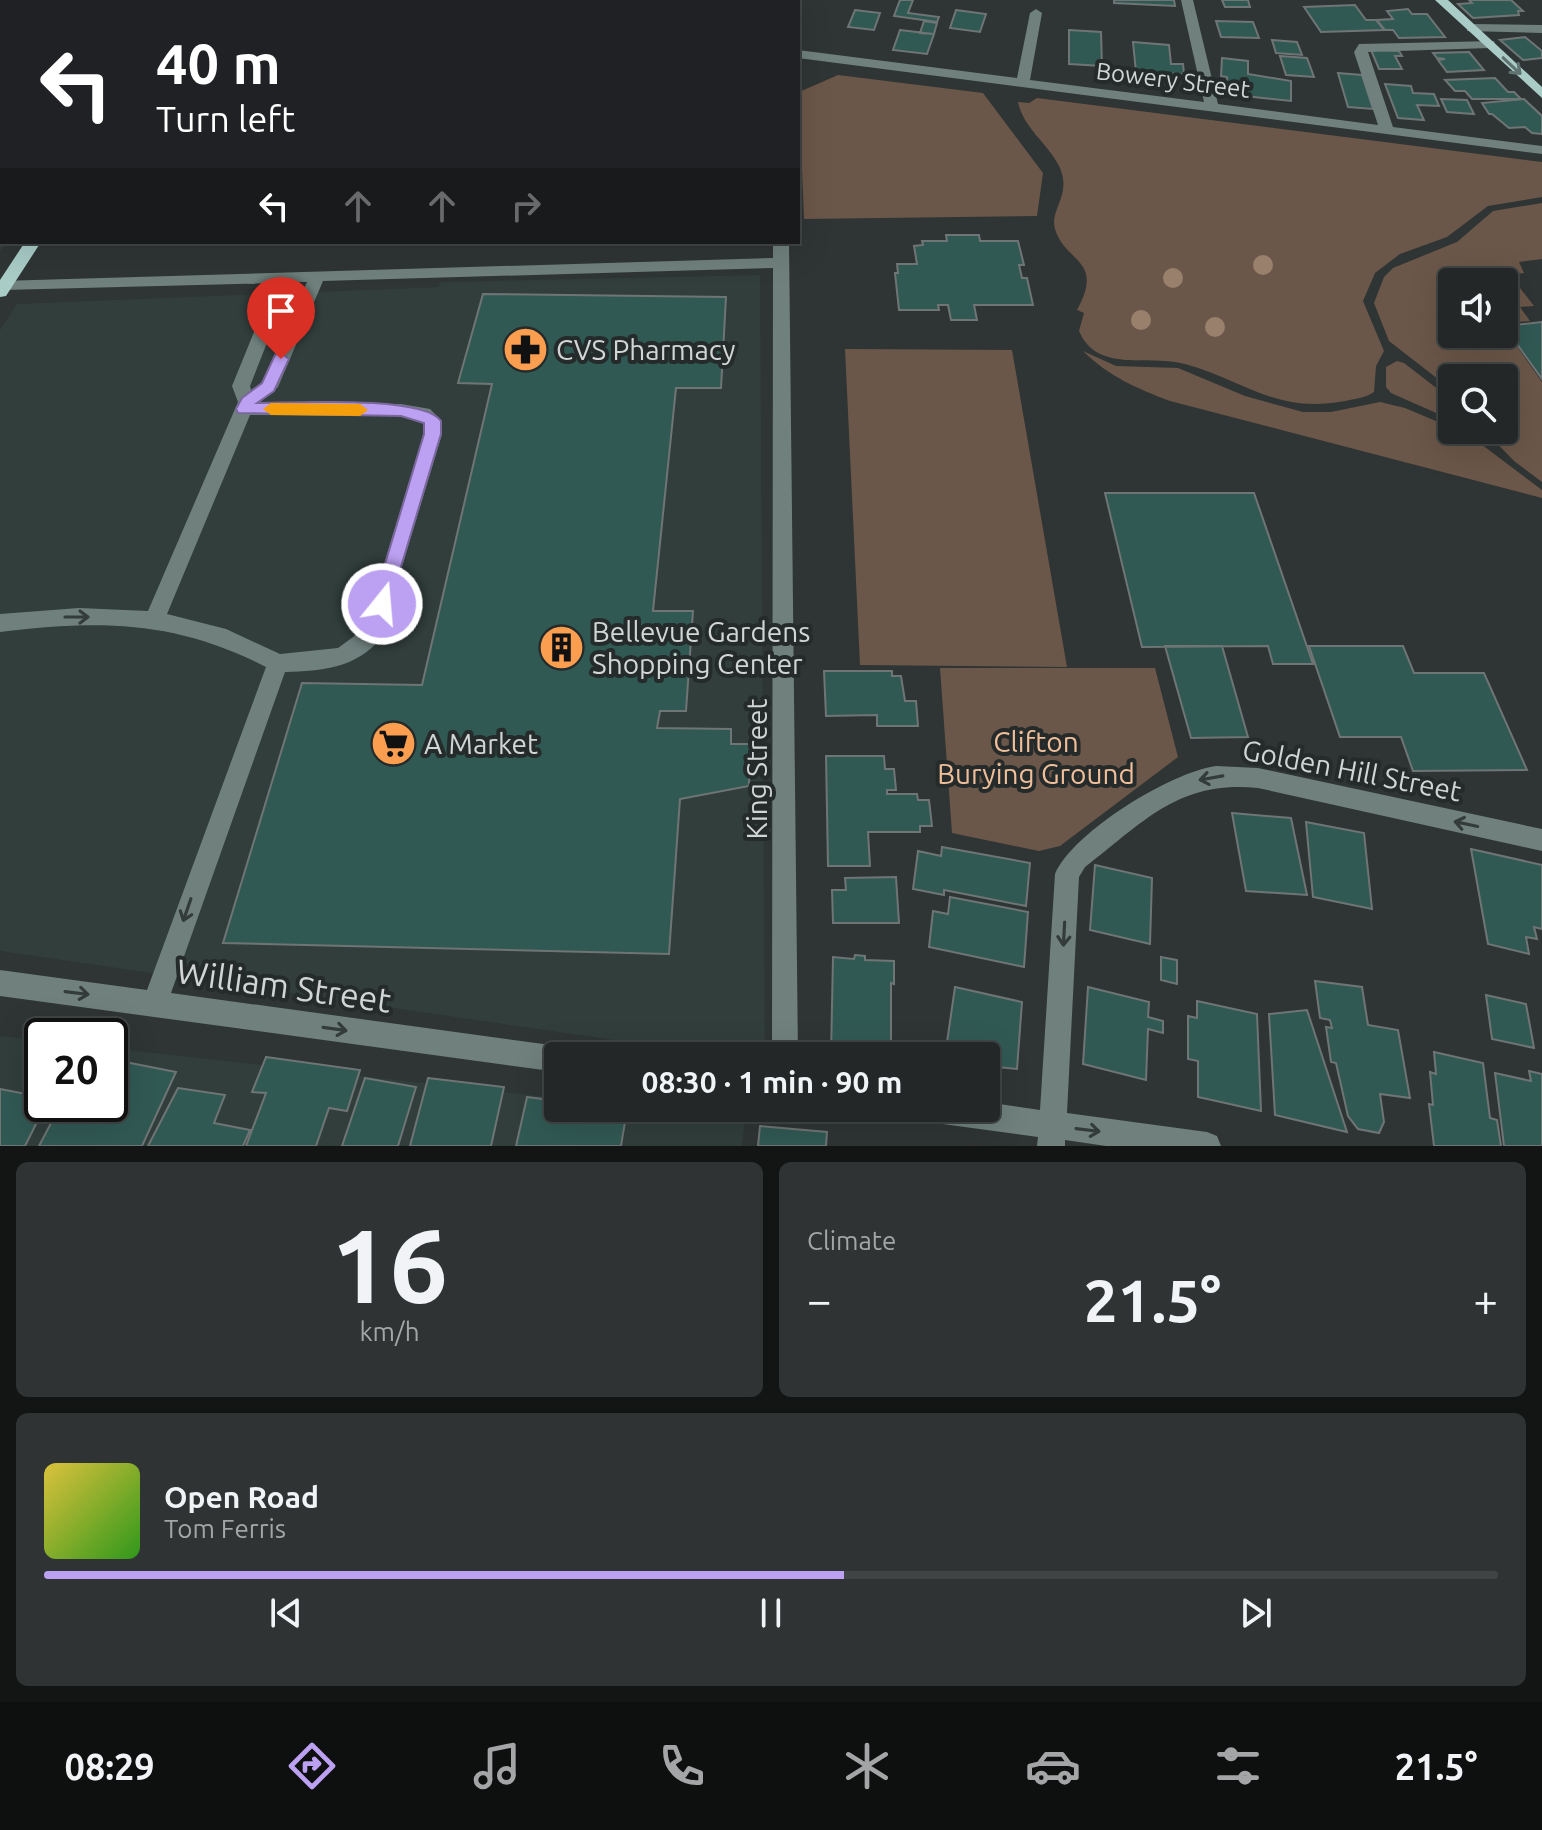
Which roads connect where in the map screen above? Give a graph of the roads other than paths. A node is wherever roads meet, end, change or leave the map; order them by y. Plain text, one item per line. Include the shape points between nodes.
1 (1187, 0) edge
2 (1441, 0) edge
3 (1036, 13) dead end
4 (1472, 28) junction
5 (1542, 29) edge
6 (1489, 44) junction
7 (800, 54) edge
8 (1023, 83) junction
9 (1542, 94) edge
10 (1212, 107) junction
11 (1387, 130) junction
12 (1542, 150) edge
13 (32, 244) edge
14 (781, 252) edge
15 (318, 275) junction
16 (285, 276) junction
17 (2, 288) edge
18 (246, 405) junction
19 (155, 619) junction
20 (0, 623) edge
21 (278, 663) junction
22 (1542, 840) edge
23 (0, 983) edge
24 (155, 1003) junction
25 (785, 1042) edge
26 (544, 1057) edge
27 (990, 1122) edge
28 (1052, 1136) edge
29 (1207, 1146) edge

1 - 10 street
2 - 4 main road
3 - 8 street
4 - 5 street
4 - 6 main road
6 -> 9 main road
6 - 11 street via 1364,47 1361,52
7 - 8 street, Bowery Street
8 - 10 street, Bowery Street
10 - 11 street, Bowery Street
11 - 12 street, Bowery Street
13 - 17 main road
14 - 15 street
14 - 25 street, King Street
15 - 16 street
15 - 18 street via 269,387
16 - 17 street
16 - 18 street via 241,386
18 - 19 street
18 - 21 street via 401,410 433,421 373,633 363,648 328,662
20 -> 19 street via 44,617
19 - 21 street via 213,633
21 -> 24 street
22 -> 28 street, Golden Hill Street via 1258,778 1227,775 1176,788 1077,859 1067,874
23 -> 24 street, William Street
24 -> 26 street, William Street
27 - 28 street
28 -> 29 street

